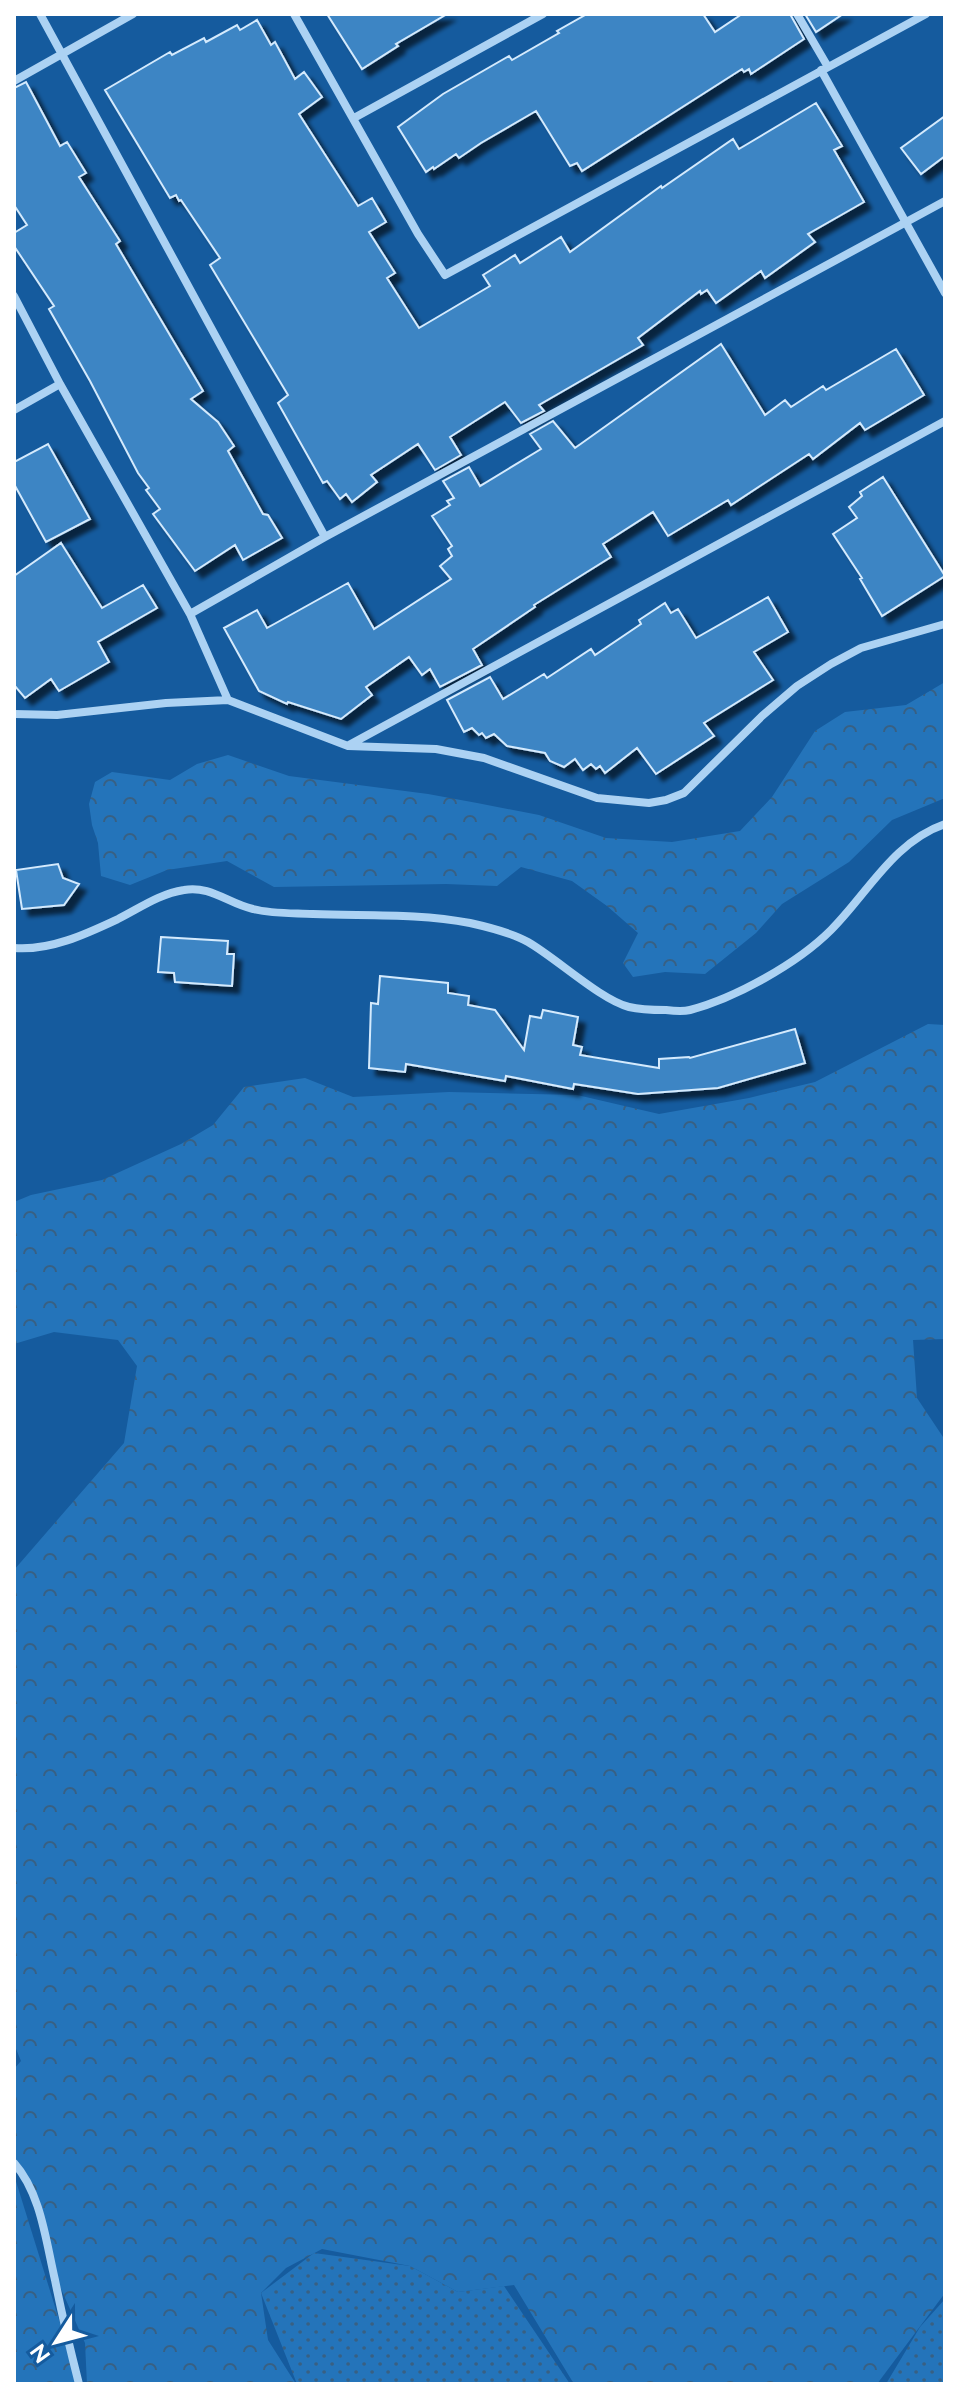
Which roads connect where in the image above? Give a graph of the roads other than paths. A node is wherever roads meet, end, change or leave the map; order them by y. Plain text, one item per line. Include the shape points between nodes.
1 (40, 14) edge
2 (133, 14) edge
3 (294, 14) edge
4 (543, 14) edge
5 (797, 14) edge
6 (926, 14) edge
7 (61, 54) junction
8 (825, 69) junction
9 (14, 81) edge
10 (354, 118) junction
11 (945, 201) edge
12 (906, 222) junction
13 (945, 293) edge
14 (14, 296) edge
15 (60, 384) junction
16 (14, 410) edge
17 (945, 421) edge
18 (325, 537) junction
19 (190, 614) junction
20 (945, 624) edge
21 (228, 700) junction
22 (14, 714) edge
23 (348, 746) junction
24 (945, 824) edge
25 (14, 948) edge
26 (14, 2163) edge
27 (79, 2384) edge

1 - 7 street
2 - 7 street
3 - 10 street
4 - 10 street
5 - 8 street
6 - 8 street
7 - 9 street
7 - 18 street
8 - 10 street via 445,275
8 - 12 street
11 - 12 street
12 - 13 street
12 - 18 street
14 - 15 street
15 - 16 street
15 - 19 street
17 - 23 street
18 - 19 street
19 - 21 street
20 - 23 street via 861,648 831,664 762,716 694,785 666,800 597,798 484,758 436,749
21 - 22 street
21 - 23 street
24 - 25 street via 917,837 895,856 830,931 801,953 748,987 685,1011 627,1007 524,940 472,923 251,909 204,890 157,897 64,942
26 - 27 street via 31,2187

